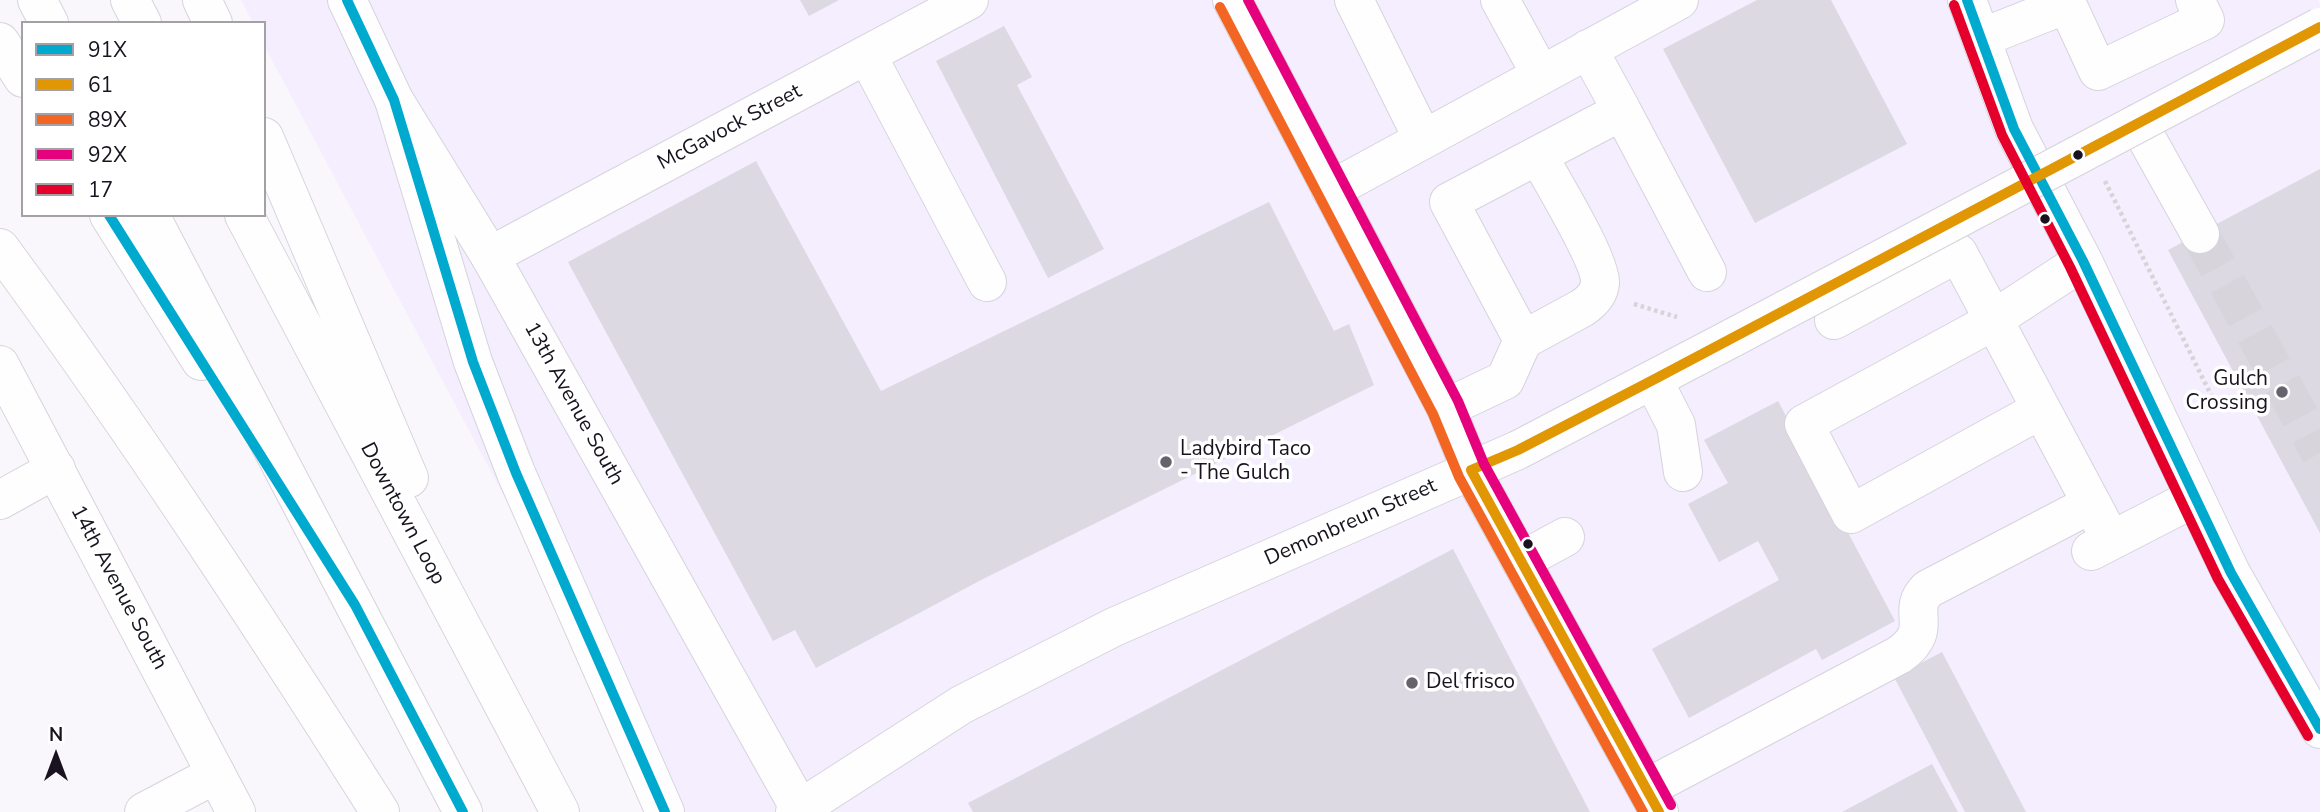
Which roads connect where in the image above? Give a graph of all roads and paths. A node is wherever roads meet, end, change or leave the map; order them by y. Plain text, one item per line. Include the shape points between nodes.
1 (37, 0) edge
2 (130, 0) edge
3 (202, 0) edge
4 (347, 0) edge
5 (967, 0) edge
6 (1232, 0) edge
7 (1354, 0) edge
8 (1500, 0) edge
9 (1679, 0) edge
10 (1967, 0) edge
11 (2195, 0) edge
12 (2066, 2) edge
13 (48, 21) edge
14 (141, 21) edge
15 (213, 21) edge
16 (2320, 27) edge
17 (1981, 38) junction
18 (0, 42) edge
19 (1588, 49) junction
20 (867, 55) junction
21 (21, 75) edge
22 (1541, 75) junction
23 (394, 100) junction
24 (1622, 111) junction
25 (2138, 123) junction
26 (1423, 139) junction
27 (266, 142) edge
28 (2089, 149) junction
29 (1538, 155) junction
30 (1331, 190) junction
31 (110, 217) edge
32 (151, 217) edge
33 (245, 217) edge
34 (2200, 234) tunnel mouth
35 (0, 248) edge
36 (490, 256) junction
37 (2083, 261) junction
38 (1707, 272) dead end
39 (987, 282) dead end
40 (1598, 293) junction
41 (1677, 317) dead end
42 (1833, 320) dead end
43 (1992, 320) junction
44 (1523, 340) junction
45 (0, 365) edge
46 (1653, 380) junction
47 (2216, 403) dead end
48 (1446, 408) junction
49 (2040, 410) junction
50 (56, 469) junction
51 (1471, 470) junction
52 (1683, 472) dead end
53 (2194, 498) junction
54 (0, 500) edge
55 (2091, 504) junction
56 (1565, 537) dead end
57 (1521, 561) junction
58 (355, 605) junction
59 (511, 718) junction
60 (2320, 729) edge
61 (216, 774) junction
62 (1653, 800) edge
63 (799, 811) edge
64 (144, 812) edge
65 (236, 812) edge
66 (380, 812) edge
67 (463, 812) edge
68 (561, 812) edge
69 (665, 812) edge

1 - 13 main road
2 - 14 main road
3 - 15 main road
4 - 23 main road, 13th Avenue South
5 - 20 main road, McGavock Street
6 - 30 main road
7 - 26 main road
8 - 22 main road
9 - 19 main road
10 - 17 main road
11 - 12 main road via 2204,20 2098,71
12 - 17 main road
16 - 25 main road, Demonbreun Street, bridge
17 - 37 main road via 2014,129
18 - 21 main road
19 - 22 main road
19 - 24 main road
20 - 36 main road, McGavock Street
20 - 39 main road
22 - 26 main road
23 - 36 main road, 13th Avenue South
23 - 69 main road via 473,362 516,473
24 - 29 main road
24 - 38 main road
25 - 28 main road, Demonbreun Street, bridge
25 - 34 main road
26 - 30 main road
27 - 59 main road
28 - 46 main road, Demonbreun Street, bridge
28 - 47 path
29 - 40 main road via 1594,259
29 - 44 main road via 1449,202
30 - 48 main road
31 - 58 main road
32 - 58 main road
33 - 59 main road, Downtown Loop
35 - 66 main road via 294,676
36 - 63 main road, 13th Avenue South
37 - 43 main road
37 - 53 main road
40 - 41 path
40 - 44 main road via 1582,309
42 - 43 main road via 1958,253
43 - 49 main road
43 - 49 main road via 1804,424 1851,514
44 - 48 main road via 1505,380
45 - 50 main road, 14th Avenue South
46 - 51 main road, Demonbreun Street
46 - 52 main road via 1676,425
48 - 51 main road
49 - 55 main road
50 - 54 main road
50 - 61 main road, 14th Avenue South
51 - 57 main road
51 - 63 main road, Demonbreun Street via 1114,627 961,705
53 - 55 main road via 2101,546
53 - 60 main road
55 - 62 main road via 1928,589 1918,607 1919,636 1910,647
56 - 57 main road
57 - 62 main road
58 - 67 main road
59 - 68 main road, Downtown Loop
61 - 64 main road
61 - 65 main road, 14th Avenue South

